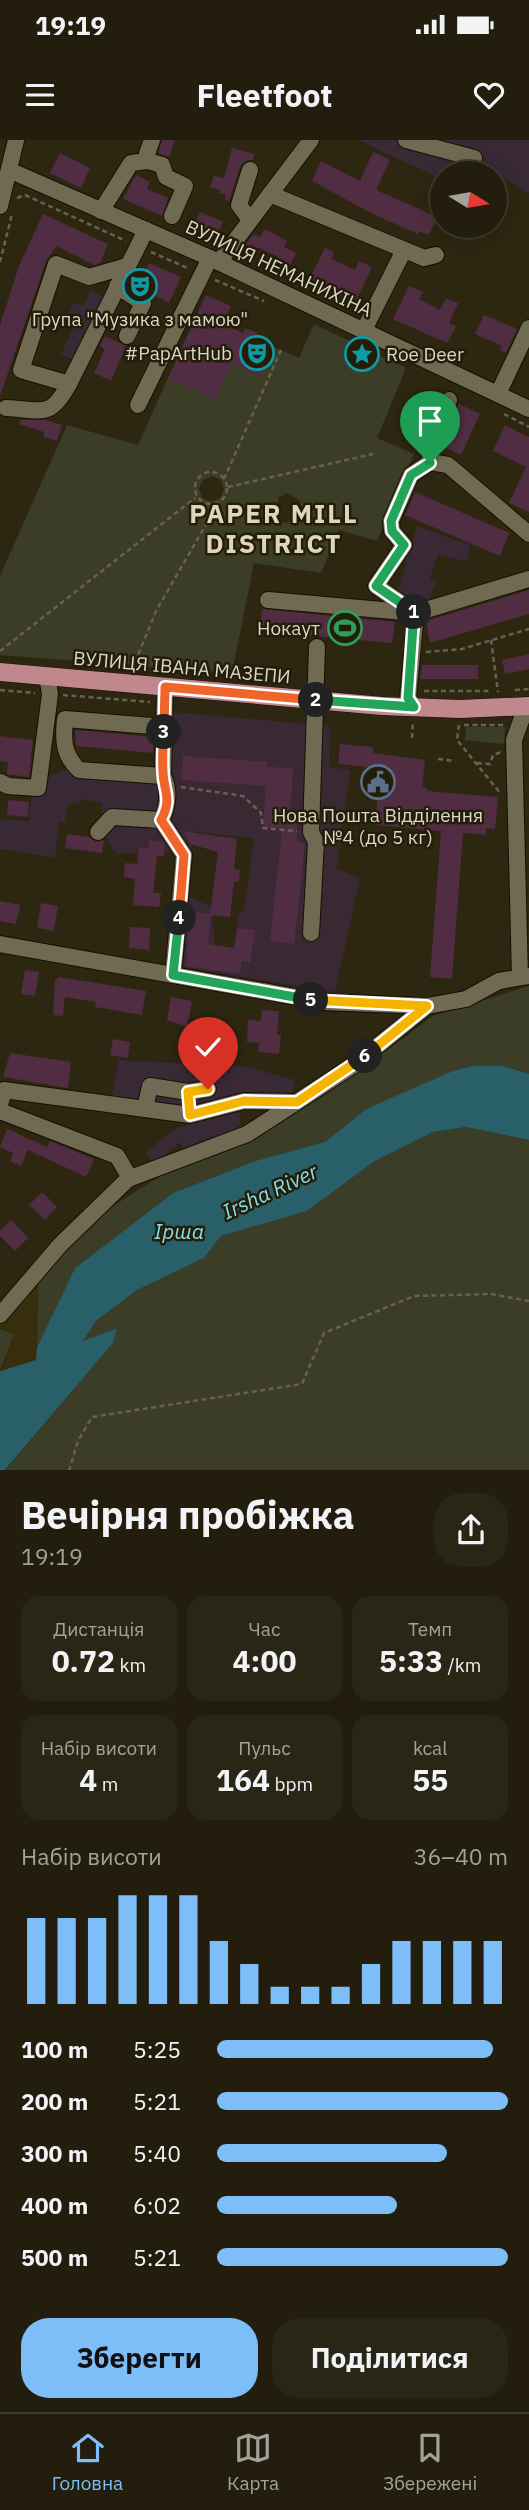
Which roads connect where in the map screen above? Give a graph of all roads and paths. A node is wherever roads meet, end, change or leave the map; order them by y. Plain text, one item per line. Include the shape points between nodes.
1 (16, 140) edge
2 (152, 140) edge
3 (311, 140) edge
4 (406, 140) edge
5 (474, 158) dead end
6 (148, 161) junction
7 (250, 170) dead end
8 (5, 178) edge
9 (270, 194) junction
10 (16, 198) dead end
11 (6, 209) edge
12 (101, 211) junction
13 (172, 216) dead end
14 (250, 220) junction
15 (146, 230) junction
16 (138, 246) junction
17 (404, 250) junction
18 (436, 255) dead end
19 (215, 260) junction
20 (0, 262) edge
21 (127, 266) junction
22 (203, 274) junction
23 (117, 286) junction
24 (267, 302) dead end
25 (529, 328) edge
26 (365, 330) junction
27 (127, 336) dead end
28 (281, 350) dead end
29 (69, 384) junction
30 (449, 400) dead end
31 (495, 402) junction
32 (138, 405) dead end
33 (6, 408) dead end
34 (529, 410) edge
35 (529, 427) edge
36 (373, 454) dead end
37 (430, 463) junction
38 (224, 479) junction
39 (228, 486) junction
40 (195, 498) junction
41 (219, 502) junction
42 (529, 534) edge
43 (529, 579) edge
44 (268, 600) dead end
45 (416, 613) junction
46 (529, 629) edge
47 (491, 640) junction
48 (317, 647) dead end
49 (0, 650) edge
50 (412, 653) junction
51 (132, 670) dead end
52 (0, 672) edge
53 (47, 676) junction
54 (165, 687) junction
55 (529, 689) edge
56 (498, 692) junction
57 (315, 700) junction
58 (411, 700) junction
59 (528, 707) edge
60 (459, 725) dead end
61 (164, 727) junction
62 (45, 731) junction
63 (64, 733) junction
64 (514, 740) junction
65 (438, 759) dead end
66 (455, 761) dead end
67 (477, 763) junction
68 (168, 781) junction
69 (0, 782) edge
70 (501, 795) dead end
71 (161, 820) junction
72 (98, 832) dead end
73 (311, 832) junction
74 (311, 933) dead end
75 (0, 944) edge
76 (173, 975) junction
77 (524, 976) edge
78 (427, 1006) junction
79 (208, 1089) dead end
80 (188, 1092) junction
81 (297, 1102) junction
82 (0, 1105) edge
83 (145, 1108) junction
84 (0, 1111) edge
85 (190, 1115) junction
86 (130, 1178) junction
87 (529, 1301) edge
88 (0, 1315) edge
89 (69, 1470) edge

1 - 8 street
2 - 6 street
3 - 9 street
4 - 5 street
6 - 12 street via 131,163
6 - 13 street via 162,165 166,177 185,186
7 - 14 street via 239,205
8 - 11 street
8 - 12 street, ВУЛИЦЯ НЕМАНИХІНА
9 - 14 street
9 - 17 street
10 - 16 path via 25,195
11 - 20 path
12 - 15 street, ВУЛИЦЯ НЕМАНИХІНА
14 - 19 street
15 - 16 street
15 - 19 street, ВУЛИЦЯ НЕМАНИХІНА
16 - 21 street
16 - 22 path
17 - 18 street via 424,258
17 - 26 street
19 - 22 street
19 - 26 street, ВУЛИЦЯ НЕМАНИХІНА
21 - 23 street
21 - 29 street via 89,277 55,264 21,370
22 - 24 path
22 - 32 street
23 - 27 street via 143,303
23 - 29 street
25 - 31 street
26 - 31 street, ВУЛИЦЯ НЕМАНИХІНА
28 - 38 path
29 - 33 street via 57,407
30 - 37 street via 430,438
31 - 34 street, ВУЛИЦЯ НЕМАНИХІНА
31 - 35 path
36 - 39 path
37 - 42 street via 448,465
37 - 45 street via 411,475 396,509 392,531 404,545 376,586
38 - 39 path
38 - 40 path via 211,471 202,475 193,490
39 - 41 path
40 - 41 path via 205,504
40 - 49 path
41 - 51 path via 156,611
43 - 45 street
44 - 45 street
45 - 50 street
46 - 47 path
47 - 50 path via 462,649
47 - 56 path
48 - 57 street
50 - 58 street
52 - 53 main road, ВУЛИЦЯ ІВАНА МАЗЕПИ
53 - 54 main road, ВУЛИЦЯ ІВАНА МАЗЕПИ
53 - 62 street via 50,694
54 - 57 main road, ВУЛИЦЯ ІВАНА МАЗЕПИ
54 - 61 street
55 - 56 path
56 - 58 path via 470,689
57 - 58 main road, ВУЛИЦЯ ІВАНА МАЗЕПИ
57 - 73 street
58 - 59 main road, ВУЛИЦЯ ІВАНА МАЗЕПИ
59 - 64 street
60 - 67 path via 457,740
61 - 63 street via 65,719
61 - 68 street
62 - 63 street
62 - 69 street via 38,788
63 - 68 street via 63,744 79,770
64 - 67 path via 493,755 490,764
64 - 77 street
65 - 66 path
67 - 70 path
68 - 71 street
68 - 73 path via 243,796 261,813 263,828
71 - 72 street via 112,817
71 - 76 street via 184,855
73 - 74 street via 316,842
75 - 76 street
76 - 78 street via 324,1002
77 - 78 street via 499,981 466,999
78 - 81 street via 354,1066
79 - 80 street
80 - 83 street via 150,1086
80 - 85 street
81 - 85 street via 244,1101
81 - 86 street via 247,1134
82 - 83 street via 4,1090
83 - 85 street
84 - 86 street via 117,1156
86 - 88 street via 52,1253
87 - 89 path via 491,1294 414,1296 324,1333 302,1384 92,1418 78,1441

